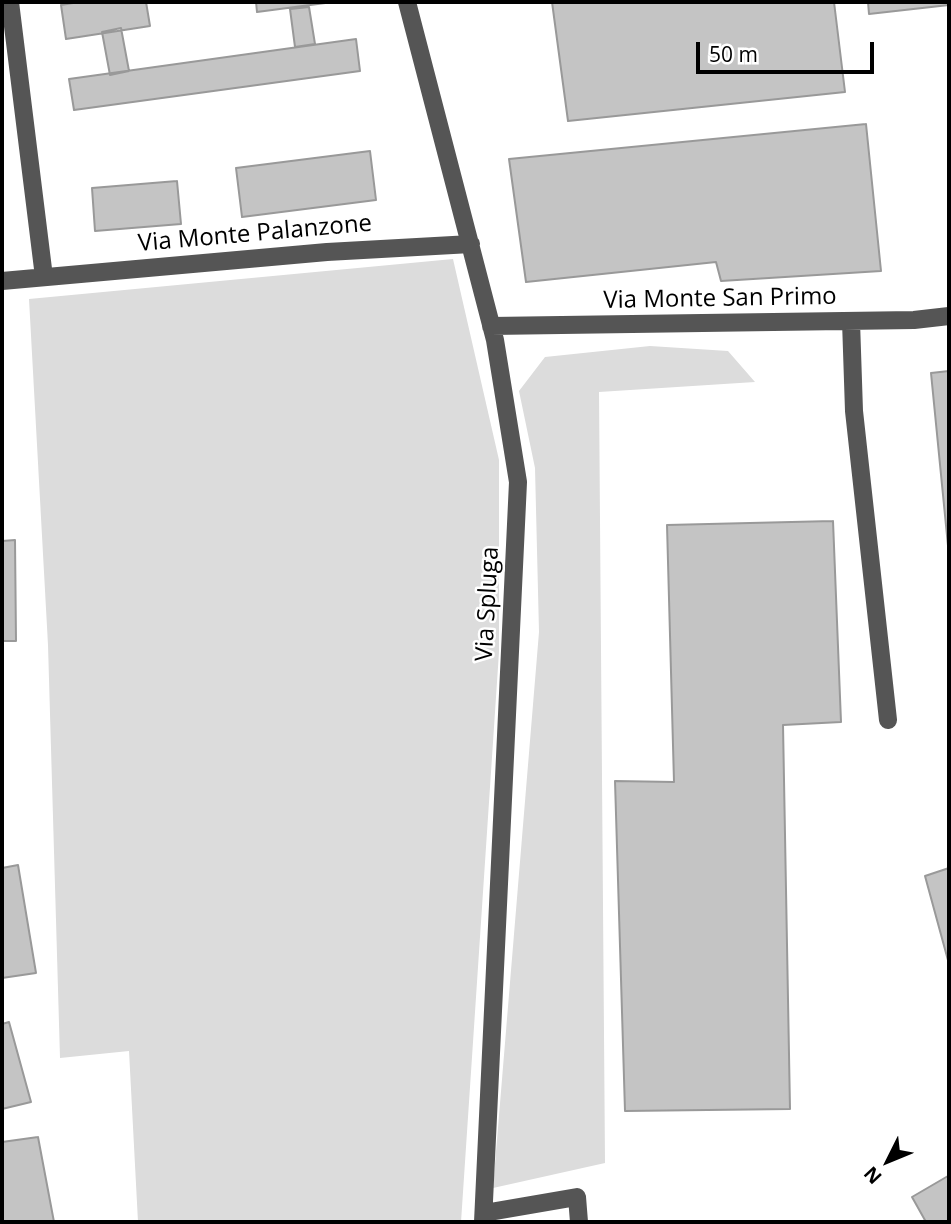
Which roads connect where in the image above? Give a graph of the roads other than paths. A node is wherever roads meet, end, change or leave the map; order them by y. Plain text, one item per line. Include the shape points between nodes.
1 (10, 2) edge
2 (407, 2) edge
3 (471, 244) junction
4 (44, 277) junction
5 (2, 281) edge
6 (949, 316) edge
7 (851, 321) junction
8 (491, 326) junction
9 (888, 720) dead end
10 (484, 1218) edge
11 (579, 1222) edge

1 - 4 street
2 - 3 street, Via Spluga
3 - 4 street, Via Monte Palanzone
3 - 8 street, Via Spluga
4 - 5 street, Via Monte Palanzone
6 - 7 street, Via Monte San Primo
7 - 8 street, Via Monte San Primo
7 - 9 street via 854,411
8 - 10 street, Via Spluga via 518,482
10 - 11 street via 577,1197

